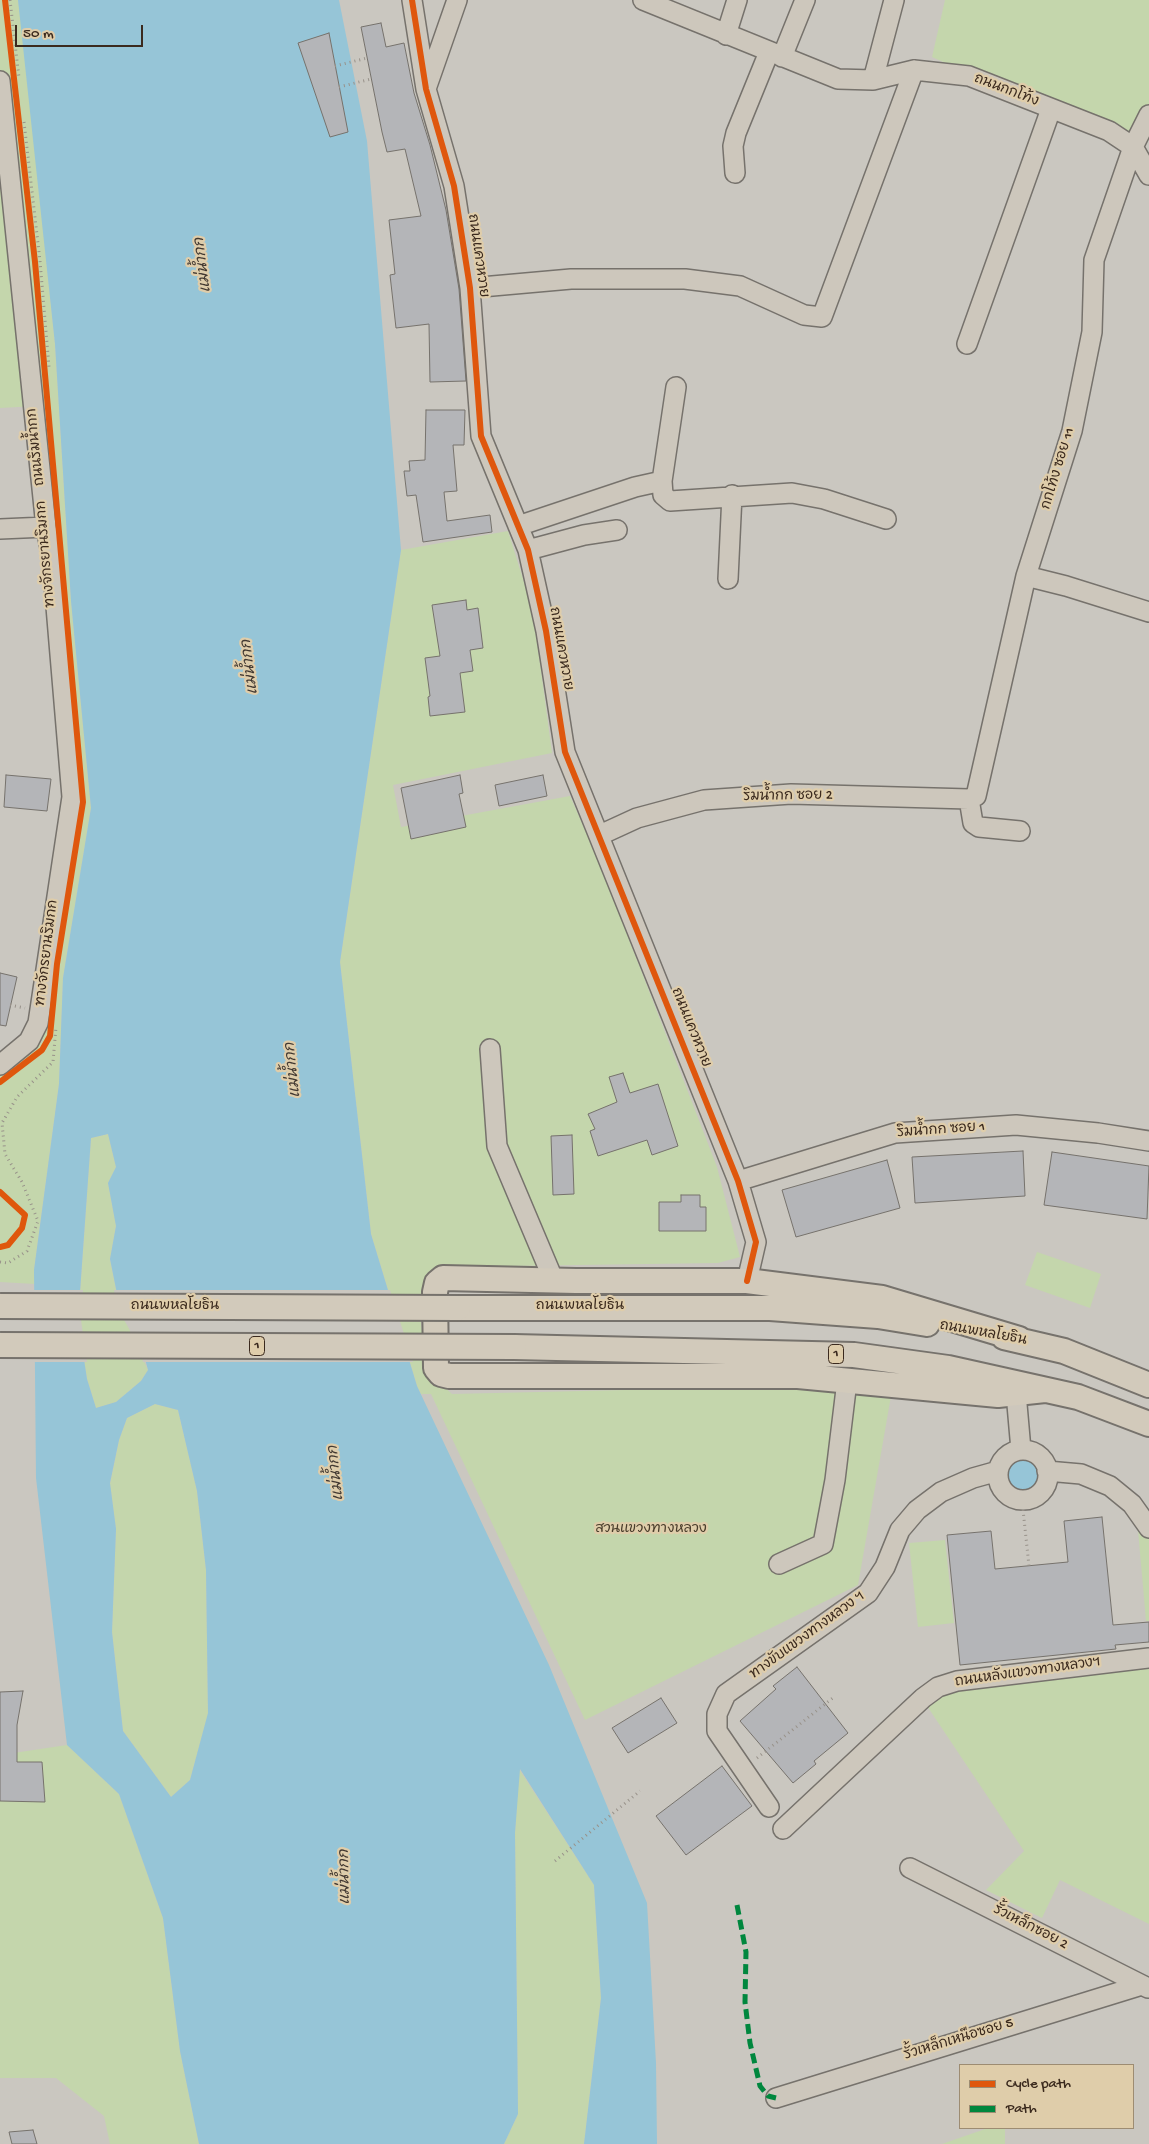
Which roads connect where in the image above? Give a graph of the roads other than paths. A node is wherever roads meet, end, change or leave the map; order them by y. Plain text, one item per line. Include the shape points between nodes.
1 (412, 0) edge
2 (457, 0) edge
3 (643, 0) edge
4 (737, 0) edge
5 (805, 0) edge
6 (894, 0) edge
7 (726, 35) junction
8 (775, 55) junction
9 (914, 70) junction
10 (873, 80) junction
11 (7, 84) edge
12 (426, 89) junction
13 (1051, 109) junction
14 (1149, 115) edge
15 (1133, 147) junction
16 (735, 173) dead end
17 (1149, 175) edge
18 (470, 288) junction
19 (967, 344) dead end
20 (676, 387) dead end
21 (662, 481) junction
22 (732, 496) junction
23 (886, 519) dead end
24 (518, 526) junction
25 (46, 527) junction
26 (0, 529) edge
27 (617, 530) dead end
28 (528, 550) junction
29 (1026, 576) junction
30 (728, 579) dead end
31 (1149, 612) edge
32 (973, 795) junction
33 (1020, 831) dead end
34 (600, 836) junction
35 (490, 1049) dead end
36 (0, 1065) edge
37 (1149, 1142) edge
38 (738, 1181) junction
39 (554, 1281) junction
40 (747, 1281) junction
41 (0, 1306) edge
42 (1018, 1339) junction
43 (0, 1345) edge
44 (847, 1381) junction
45 (1149, 1385) edge
46 (1045, 1390) junction
47 (1016, 1393) junction
48 (1149, 1424) edge
49 (1021, 1450) junction
50 (998, 1471) junction
51 (1048, 1471) junction
52 (1149, 1528) edge
53 (779, 1564) dead end
54 (1149, 1658) edge
55 (769, 1808) dead end
56 (783, 1830) dead end
57 (910, 1868) dead end
58 (1145, 1987) edge
59 (776, 2098) dead end

1 - 12 street, ถนนแควหวาย
2 - 12 street
3 - 7 street, ถนนกกโท้ง
4 - 7 street
5 - 8 street
6 - 10 street
7 - 8 street, ถนนกกโท้ง
8 - 10 street, ถนนกกโท้ง via 838,79
8 - 16 street via 736,132 733,146
9 - 10 street, ถนนกกโท้ง
9 - 13 street, ถนนกกโท้ง via 969,76
9 - 18 street via 822,317 804,315 740,286 685,279 571,279
11 - 25 street, ถนนริมน้ำกก
12 - 18 street, ถนนแควหวาย via 454,186
13 - 15 street, ถนนกกโท้ง via 1109,131
13 - 19 street
14 - 15 street, กกโท้ง ซอย 11
15 - 17 street, ถนนกกโท้ง
15 - 29 street, กกโท้ง ซอย 11 via 1094,260 1092,332 1072,431
18 - 24 street, ถนนแควหวาย via 481,436
20 - 21 street
21 - 22 street via 662,495 670,502
21 - 24 street
22 - 23 street via 792,493 824,499
22 - 30 street
24 - 28 street, ถนนแควหวาย
25 - 26 street
25 - 36 street, ถนนริมน้ำกก via 52,559 72,797 38,1023 29,1041
27 - 28 street
28 - 34 street, ถนนแควหวาย via 546,630 565,752
29 - 31 street
29 - 32 street, กกโท้ง ซอย 11
32 - 33 street via 970,819 979,827
32 - 34 street, ริมน้ำกก ซอย 2 via 791,794 704,800 636,818
34 - 38 street, ถนนแควหวาย
35 - 39 street via 496,1146
37 - 38 street, ริมน้ำกก ซอย 1 via 1016,1125 895,1133
38 - 40 street, ถนนแควหวาย via 756,1242
39 - 40 main road
39 - 44 main road via 443,1278 437,1283 435,1292 436,1368 449,1376 798,1376
40 - 42 main road via 882,1298
41 - 42 main road, ถนนพหลโยธิน, bridge via 770,1308 878,1316
42 - 45 main road, ถนนพหลโยธิน via 1064,1351
43 - 46 main road, 1, bridge via 514,1346 854,1355 948,1368
44 - 47 main road via 998,1395
44 - 53 street via 835,1480 823,1544
46 - 47 main road
46 - 48 main road, 1 via 1078,1397
47 - 49 street
49 - 50 street via 1004,1458
49 - 51 street via 1042,1458
50 - 51 street via 1004,1492 1022,1500 1034,1497 1044,1488
50 - 55 street, ทางขับแขวงทางหลวง ฯ via 941,1492 917,1510 900,1530 885,1567 868,1593 726,1694 717,1714 717,1731
51 - 52 street via 1081,1474 1110,1486 1132,1504
54 - 56 street, ถนนหลังแขวงทางหลวงฯ via 957,1681 938,1687
57 - 58 street, รั้วเหล็กซอย 2
58 - 59 street, รั้วเหล็กเหนือซอย 5

